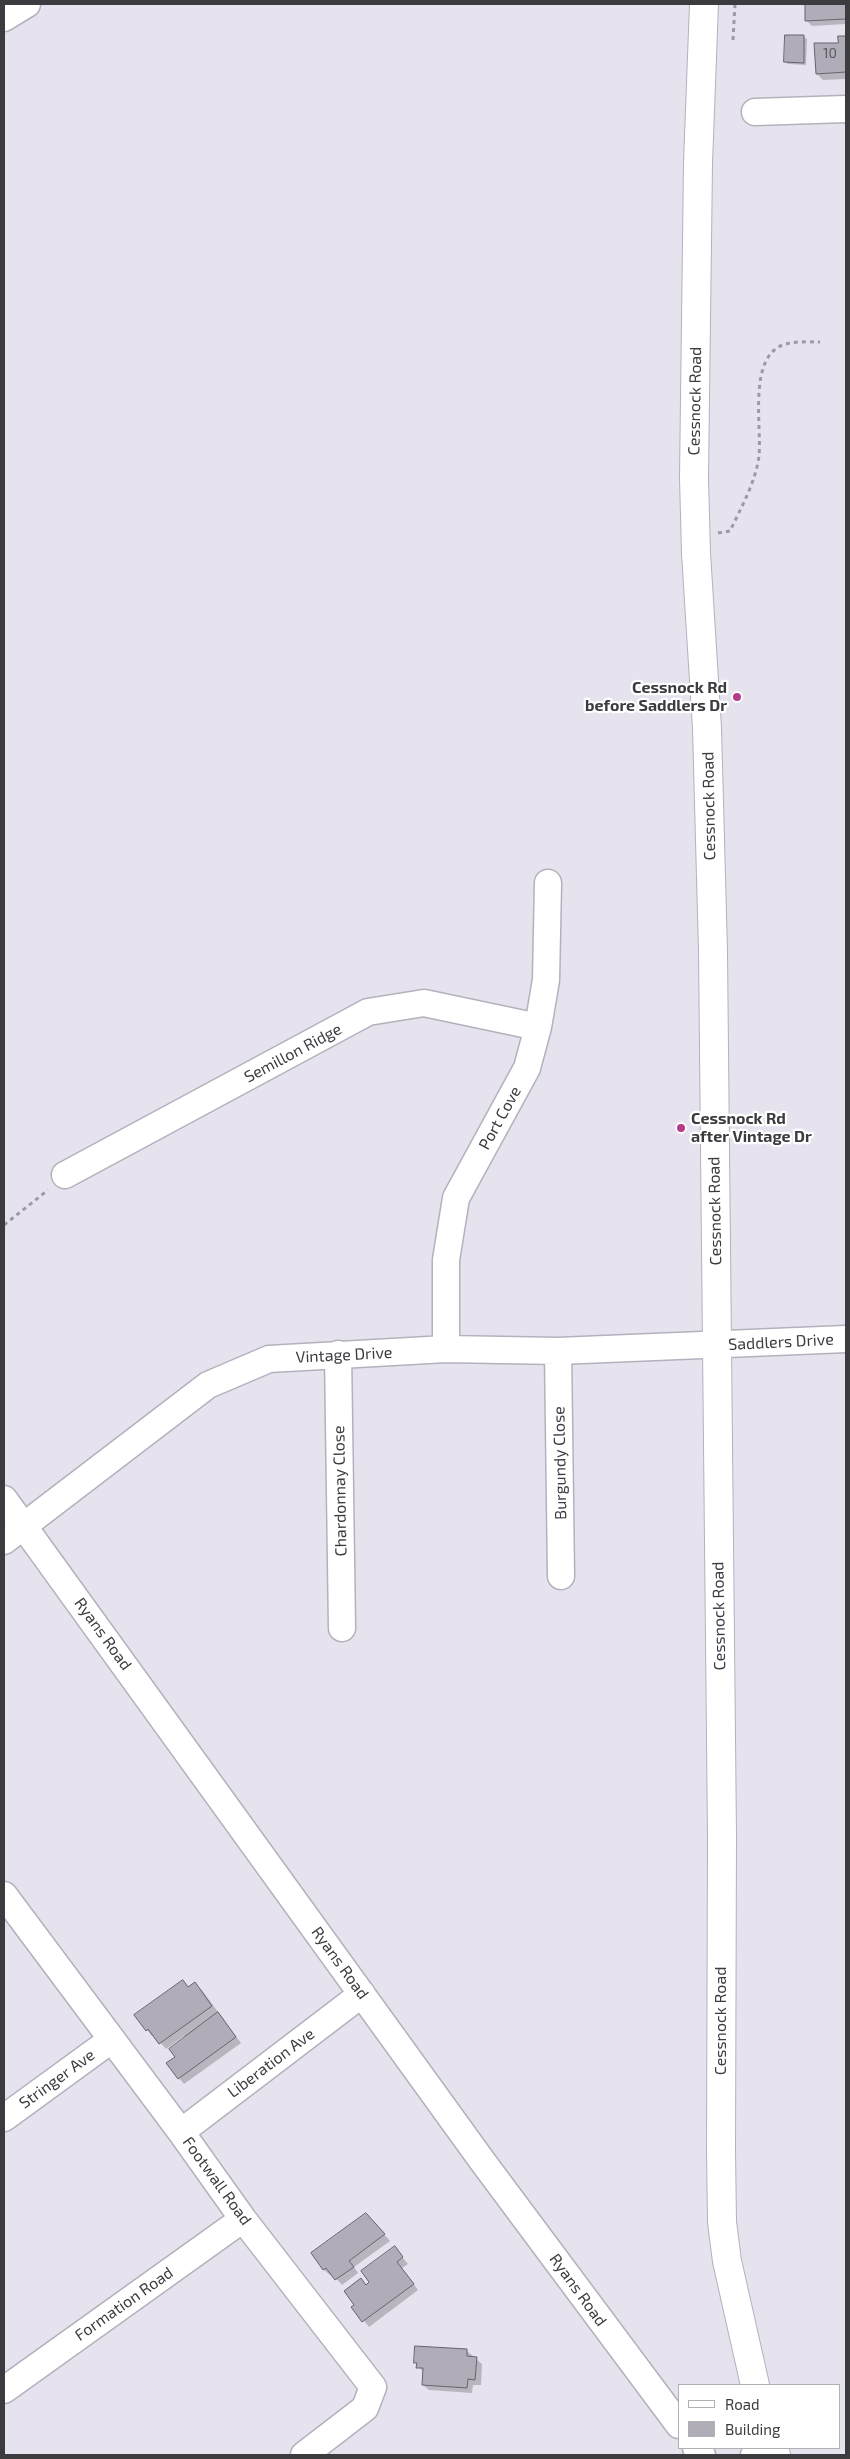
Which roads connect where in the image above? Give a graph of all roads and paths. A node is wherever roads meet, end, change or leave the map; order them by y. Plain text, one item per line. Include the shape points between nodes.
1 (27, 4) edge
2 (704, 4) edge
3 (735, 4) edge
4 (4, 18) edge
5 (733, 40) dead end
6 (846, 109) edge
7 (755, 112) dead end
8 (820, 342) dead end
9 (715, 534) dead end
10 (548, 883) dead end
11 (538, 1028) junction
12 (66, 1175) joint
13 (4, 1225) edge
14 (846, 1339) edge
15 (716, 1346) junction
16 (446, 1350) junction
17 (558, 1351) junction
18 (338, 1354) junction
19 (4, 1499) edge
20 (14, 1533) edge
21 (561, 1576) dead end
22 (342, 1628) dead end
23 (4, 1895) edge
24 (362, 1994) junction
25 (111, 2040) junction
26 (4, 2118) edge
27 (181, 2132) junction
28 (243, 2219) junction
29 (755, 2384) edge
30 (4, 2390) edge
31 (678, 2424) edge
32 (770, 2449) edge
33 (304, 2455) edge
34 (754, 2455) edge

1 - 4 street
2 - 15 main road, Cessnock Road via 698,162 694,478 709,786
3 - 5 path
6 - 7 street
8 - 9 path via 785,344 773,350 768,358 760,375 759,457 730,531
10 - 11 street, Port Cove via 546,980
11 - 12 street, Semillon Ridge via 424,1003 368,1012
11 - 16 street, Port Cove via 527,1068 456,1198 446,1260
12 - 13 path
14 - 15 street, Saddlers Drive
15 - 17 street, Vintage Drive
15 - 29 main road, Cessnock Road via 722,1836 722,2222 727,2261
16 - 17 street, Vintage Drive
16 - 18 street, Vintage Drive
17 - 21 street, Burgundy Close
18 - 20 street, Vintage Drive via 269,1359 208,1385
18 - 22 street, Chardonnay Close
19 - 20 street, Ryans Road
20 - 24 street, Ryans Road
23 - 25 street, Footwall Road
24 - 27 street, Liberation Ave
24 - 31 street, Ryans Road
25 - 26 street, Stringer Ave
25 - 27 street, Footwall Road
27 - 28 street, Footwall Road
28 - 30 street, Formation Road
28 - 33 street, Footwall Road via 373,2387 366,2408
32 - 34 street

